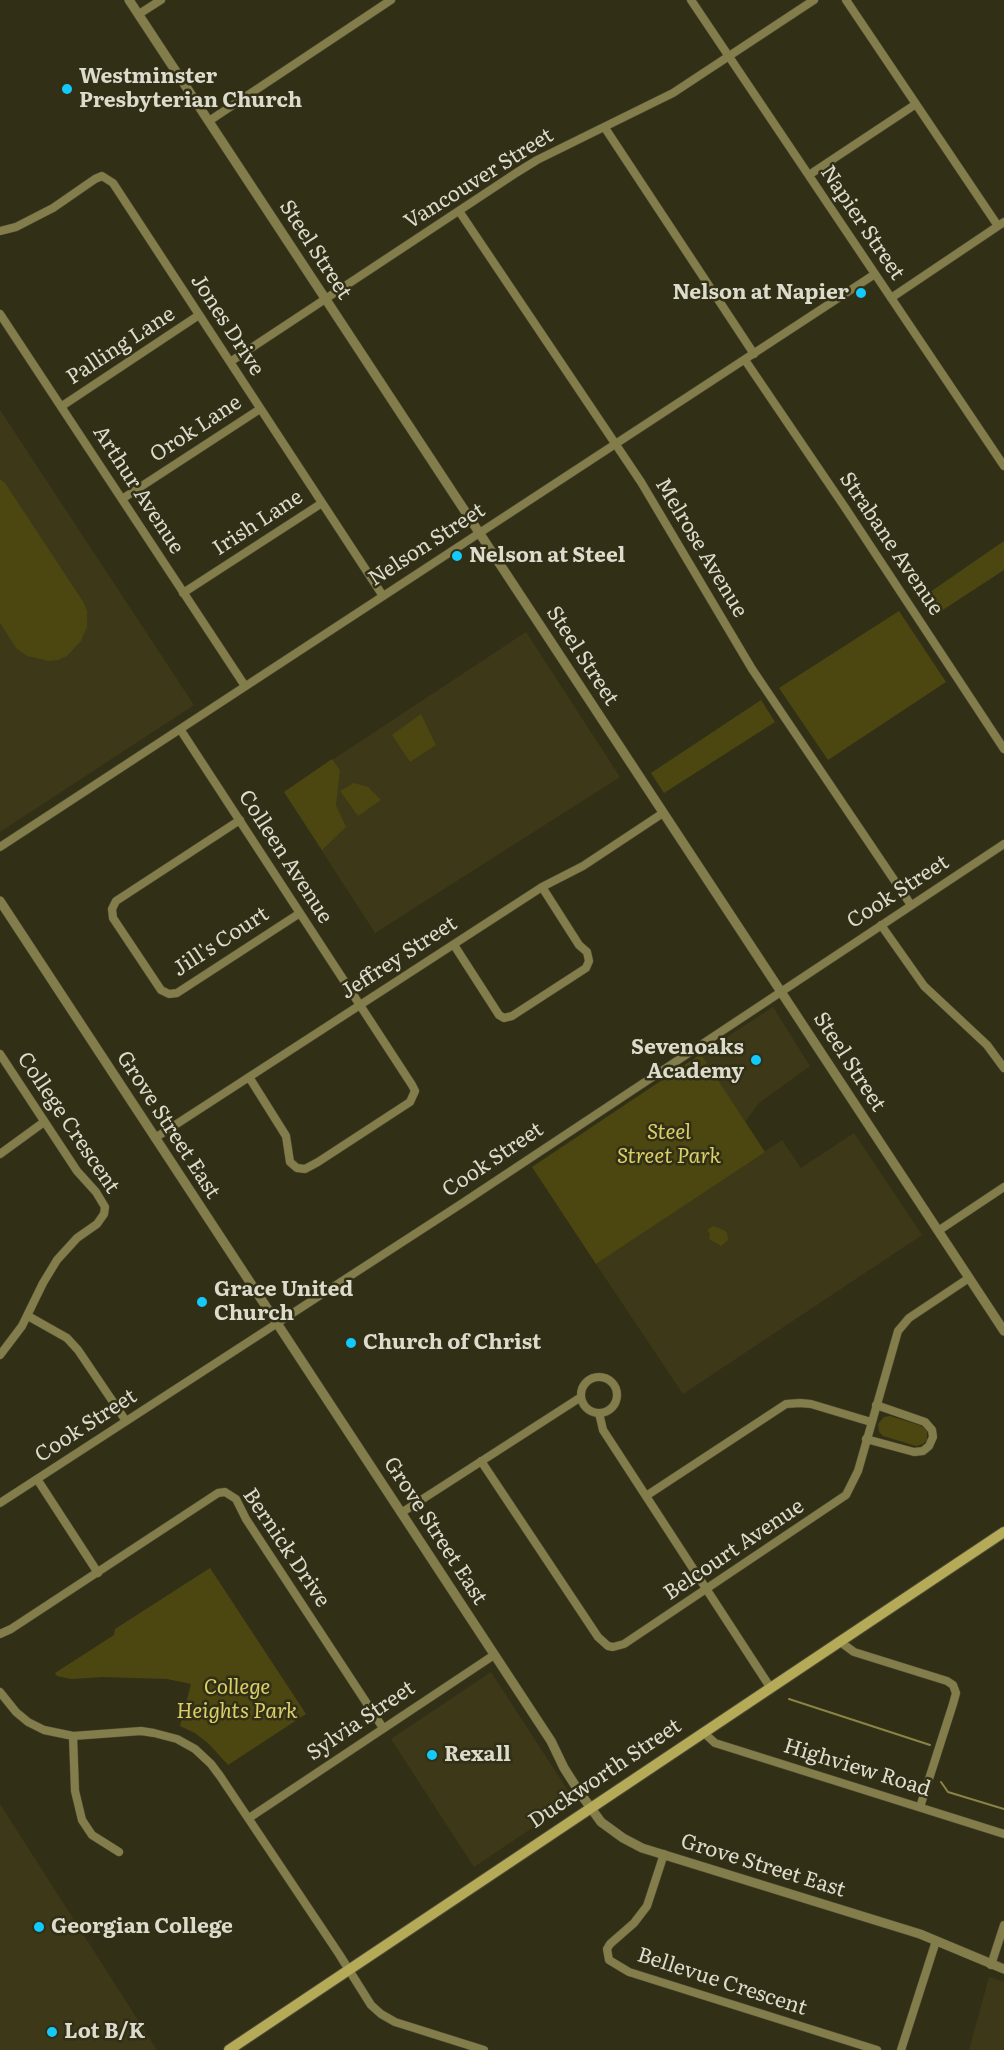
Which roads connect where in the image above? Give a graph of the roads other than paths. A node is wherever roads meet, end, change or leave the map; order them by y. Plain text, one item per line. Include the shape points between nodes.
1 (129, 0) edge
2 (161, 0) edge
3 (691, 0) edge
4 (814, 0) edge
5 (846, 0) edge
6 (387, 1) edge
7 (139, 14) junction
8 (729, 56) junction
9 (916, 104) junction
10 (209, 121) junction
11 (605, 128) junction
12 (809, 175) junction
13 (459, 211) junction
14 (1001, 224) edge
15 (0, 231) edge
16 (875, 274) junction
17 (891, 298) junction
18 (326, 299) junction
19 (0, 314) edge
20 (199, 315) junction
21 (754, 354) junction
22 (746, 360) junction
23 (230, 362) junction
24 (62, 406) junction
25 (260, 409) junction
26 (616, 445) junction
27 (1004, 466) edge
28 (122, 499) junction
29 (322, 503) junction
30 (480, 532) junction
31 (183, 593) junction
32 (383, 596) junction
33 (245, 686) junction
34 (180, 729) junction
35 (1004, 749) edge
36 (663, 813) junction
37 (240, 820) junction
38 (1004, 844) edge
39 (0, 847) edge
40 (542, 887) junction
41 (0, 901) edge
42 (911, 905) junction
43 (300, 913) junction
44 (881, 925) junction
45 (454, 945) junction
46 (781, 991) junction
47 (360, 1004) junction
48 (0, 1054) edge
49 (1004, 1068) edge
50 (249, 1077) junction
51 (45, 1122) junction
52 (155, 1138) junction
53 (0, 1154) edge
54 (1004, 1187) edge
55 (938, 1231) junction
56 (969, 1278) junction
57 (28, 1316) junction
58 (277, 1323) junction
59 (1004, 1331) edge
60 (0, 1356) edge
61 (581, 1397) junction
62 (876, 1405) junction
63 (599, 1413) junction
64 (126, 1421) junction
65 (871, 1422) junction
66 (866, 1439) junction
67 (481, 1461) junction
68 (37, 1479) junction
69 (646, 1496) junction
70 (0, 1503) edge
71 (401, 1513) junction
72 (1004, 1532) edge
73 (98, 1573) junction
74 (707, 1590) junction
75 (0, 1634) edge
76 (840, 1641) junction
77 (494, 1655) junction
78 (770, 1687) junction
79 (0, 1692) edge
80 (383, 1728) junction
81 (703, 1732) junction
82 (73, 1736) junction
83 (920, 1807) junction
84 (591, 1809) junction
85 (249, 1818) junction
86 (1004, 1834) edge
87 (119, 1852) dead end
88 (664, 1854) junction
89 (1004, 1925) edge
90 (936, 1941) junction
91 (991, 1965) junction
92 (349, 1969) junction
93 (1004, 1969) edge
94 (229, 2050) edge
95 (484, 2050) edge
96 (877, 2050) edge
97 (901, 2050) edge

1 - 7 street, Steel Street
2 - 7 street
3 - 8 street, Napier Street
4 - 8 street, Vancouver Street
5 - 9 street
6 - 10 street
7 - 10 street, Steel Street
8 - 11 street, Vancouver Street via 673,93
8 - 12 street, Napier Street
9 - 12 street
9 - 14 street
10 - 18 street, Steel Street
11 - 13 street, Vancouver Street via 537,160
11 - 21 street
12 - 16 street, Napier Street
13 - 18 street, Vancouver Street
13 - 26 street, Melrose Avenue
14 - 17 street
15 - 20 street, Jones Drive via 53,208 95,179 108,178
16 - 17 street, Napier Street
16 - 21 street, Nelson Street
17 - 27 street, Napier Street
18 - 23 street, Vancouver Street
18 - 30 street, Steel Street
19 - 24 street, Arthur Avenue
20 - 23 street, Jones Drive
20 - 24 street, Palling Lane
21 - 22 street, Nelson Street
22 - 26 street, Nelson Street
22 - 35 street, Strabane Avenue
23 - 25 street, Jones Drive
24 - 28 street, Arthur Avenue
25 - 28 street, Orok Lane
25 - 29 street, Jones Drive
26 - 30 street, Nelson Street
26 - 42 street, Melrose Avenue via 752,669
28 - 31 street, Arthur Avenue
29 - 31 street, Irish Lane
29 - 32 street, Jones Drive
30 - 32 street, Nelson Street
30 - 36 street, Steel Street
31 - 33 street, Arthur Avenue
32 - 33 street, Nelson Street
33 - 34 street, Nelson Street
34 - 37 street, Colleen Avenue
34 - 39 street, Nelson Street
36 - 40 street, Jeffrey Street via 583,866
36 - 46 street, Steel Street
37 - 43 street, Colleen Avenue
37 - 43 street, Jill's Court via 116,901 113,918 161,990 169,994 177,993
38 - 42 street, Cook Street
40 - 45 street, Jeffrey Street
40 - 45 street via 587,952 586,968 504,1018
41 - 52 street, Grove Street East
42 - 44 street, Cook Street
43 - 47 street, Colleen Avenue
44 - 46 street, Cook Street
44 - 49 street via 924,986 987,1045
45 - 47 street, Jeffrey Street
46 - 55 street, Steel Street
46 - 58 street, Cook Street
47 - 50 street, Jeffrey Street
47 - 50 street, Colleen Avenue via 415,1091 405,1106 311,1167 297,1168 290,1162 286,1136
48 - 51 street, College Crescent
50 - 52 street, Jeffrey Street
51 - 53 street
51 - 57 street, College Crescent via 105,1207 97,1224 57,1260
52 - 58 street, Grove Street East
54 - 55 street
55 - 56 street, Steel Street
56 - 59 street, Steel Street
56 - 62 street, Belcourt Avenue via 903,1323 894,1338
57 - 60 street, College Crescent
57 - 64 street via 67,1338
58 - 64 street, Cook Street
58 - 71 street, Grove Street East
61 - 63 street via 585,1407
61 - 63 street via 584,1385 593,1378 611,1382 617,1398 610,1409
61 - 67 street
62 - 65 street, Belcourt Avenue
62 - 66 street via 925,1422 933,1437 923,1451 914,1452
63 - 69 street via 603,1430
64 - 68 street, Cook Street
65 - 66 street, Belcourt Avenue
65 - 69 street via 811,1404 786,1404
66 - 74 street, Belcourt Avenue via 851,1488 841,1501
67 - 71 street
67 - 74 street, Belcourt Avenue via 598,1637 608,1646 624,1644
68 - 70 street, Cook Street
68 - 73 street
69 - 74 street
71 - 77 street, Grove Street East
72 - 76 main road, Duckworth Street
73 - 75 street, Bernick Drive
73 - 80 street, Bernick Drive via 218,1494 231,1494
74 - 78 street
76 - 78 main road, Duckworth Street
76 - 83 street via 854,1652 953,1685 956,1693
77 - 80 street, Sylvia Street
77 - 84 street, Grove Street East
78 - 81 main road, Duckworth Street
79 - 82 street via 28,1722
80 - 85 street, Sylvia Street
81 - 83 street, Highview Road via 715,1743
81 - 84 main road, Duckworth Street
82 - 85 street via 141,1731 177,1739 211,1764
82 - 87 street via 75,1791 82,1820 92,1835
83 - 86 street, Highview Road
84 - 88 street, Grove Street East via 623,1838
84 - 92 main road, Duckworth Street
85 - 92 street
88 - 90 street, Grove Street East
88 - 96 street, Bellevue Crescent via 647,1906 607,1949 614,1965
89 - 91 street
90 - 91 street, Grove Street East
90 - 97 street
91 - 93 street, Grove Street East
92 - 94 main road, Duckworth Street
92 - 95 street via 381,2014

